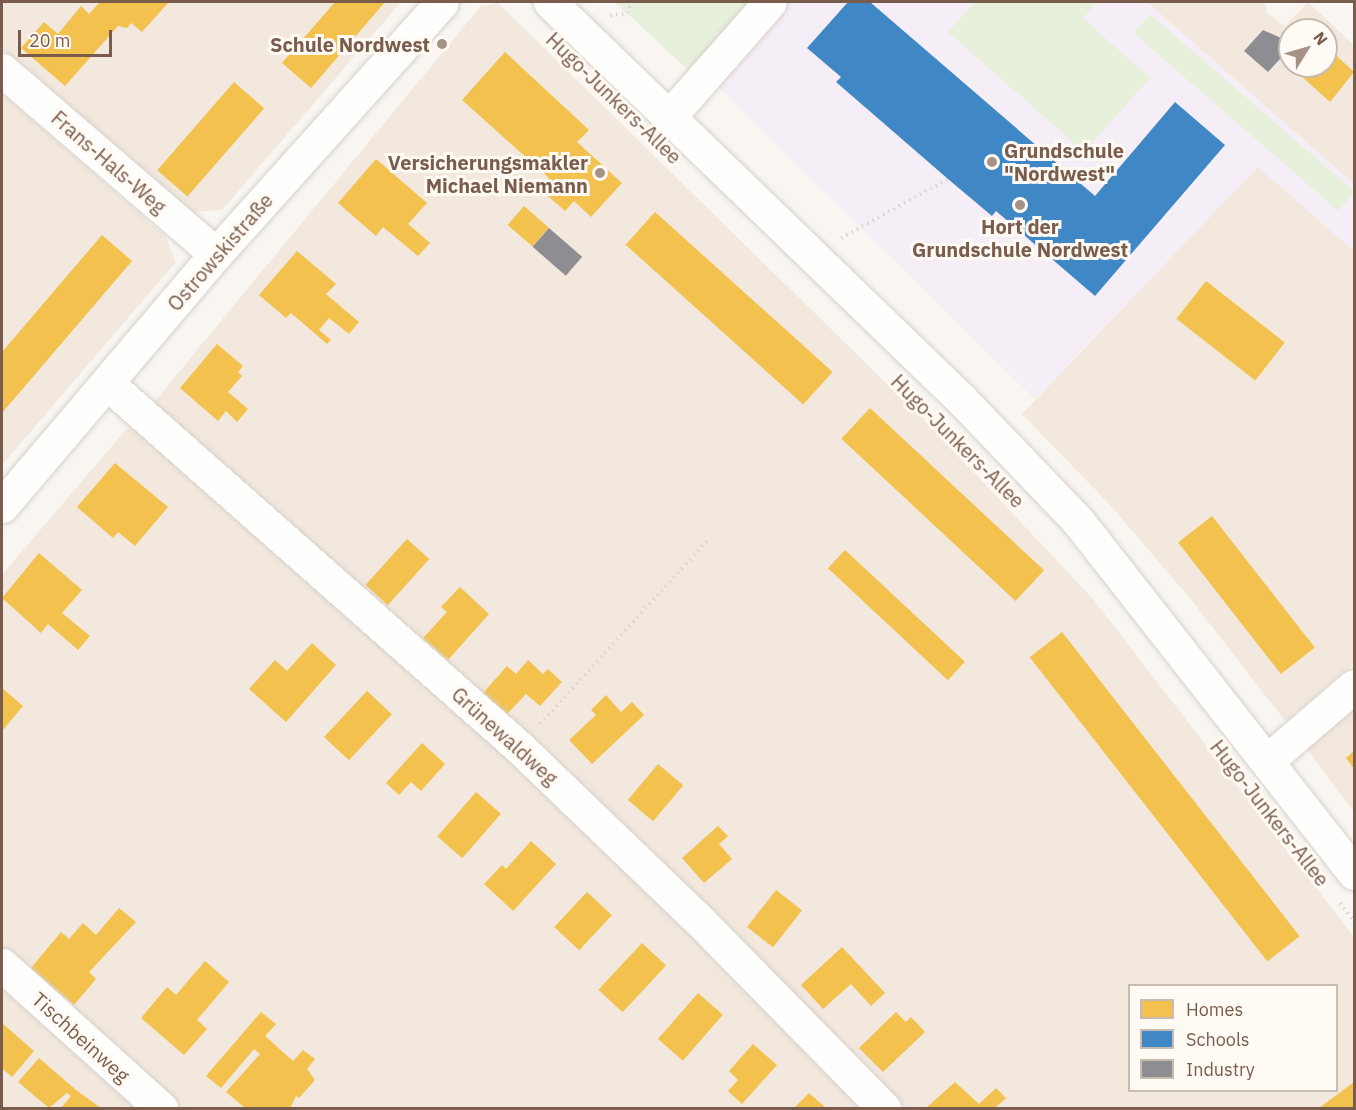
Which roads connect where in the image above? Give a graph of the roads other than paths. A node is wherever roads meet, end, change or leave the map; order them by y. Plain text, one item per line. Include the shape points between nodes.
1 (442, 2) edge
2 (550, 2) edge
3 (770, 2) edge
4 (2, 70) edge
5 (668, 118) junction
6 (216, 254) junction
7 (107, 383) junction
8 (2, 506) edge
9 (1354, 686) edge
10 (1268, 760) junction
11 (1344, 883) edge
12 (2, 965) edge
13 (161, 1108) edge
14 (884, 1108) edge

1 - 6 street, Ostrowskistraße
2 - 5 street, Hugo-Junkers-Allee
3 - 5 street
4 - 6 street, Frans-Hals-Weg
5 - 10 street, Hugo-Junkers-Allee via 962,400 1078,520
6 - 7 street, Ostrowskistraße
7 - 8 street, Ostrowskistraße
7 - 14 street, Grünewaldweg via 519,747 697,918
9 - 10 street
10 - 11 street, Hugo-Junkers-Allee
12 - 13 street, Tischbeinweg

